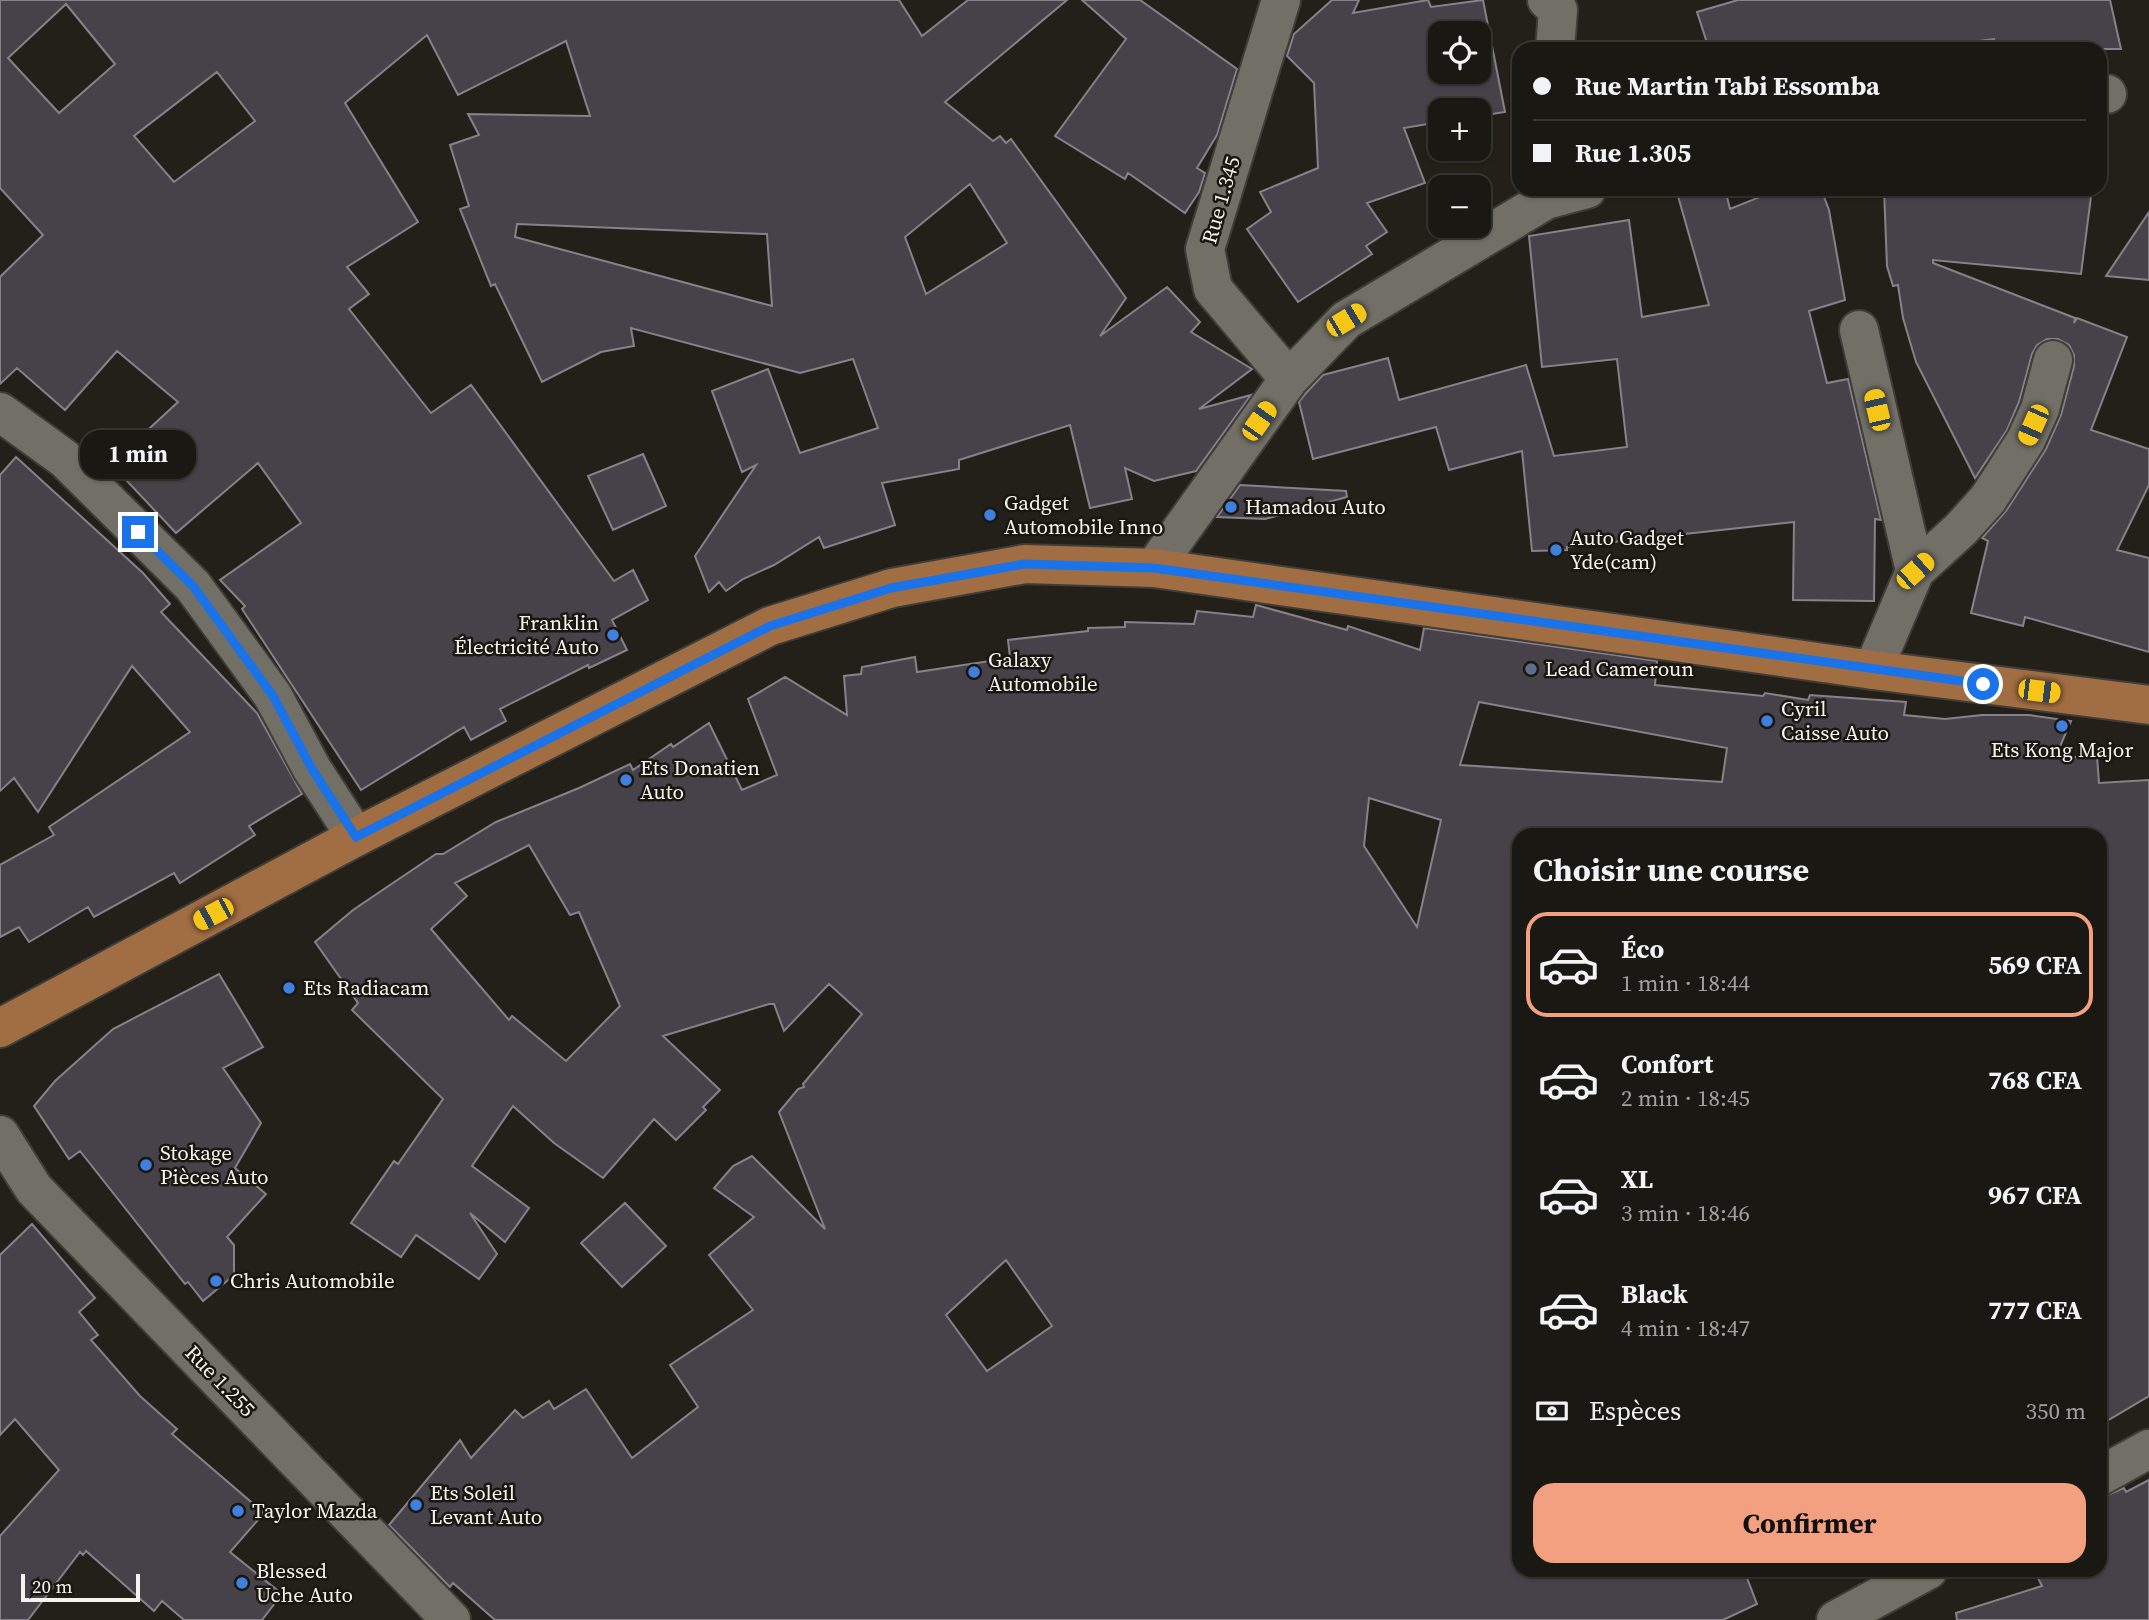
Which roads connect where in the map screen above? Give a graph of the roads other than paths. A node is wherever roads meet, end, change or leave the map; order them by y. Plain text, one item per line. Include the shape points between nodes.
1 (1280, 0) edge
2 (1547, 0) edge
3 (1556, 42) edge
4 (1544, 196) edge
5 (1859, 330) dead end
6 (2053, 360) dead end
7 (1289, 379) junction
8 (0, 412) edge
9 (1154, 568) junction
10 (1915, 571) junction
11 (1873, 670) junction
12 (2149, 705) edge
13 (356, 837) junction
14 (0, 1028) edge
15 (0, 1135) edge
16 (2149, 1449) edge
17 (2107, 1472) edge
18 (1915, 1577) edge
19 (451, 1620) edge
20 (1836, 1620) edge

1 - 7 street, Rue 1.345 via 1205,249 1213,289
2 - 3 street via 1558,10
4 - 7 street via 1346,320
5 - 10 street
6 - 10 street via 2026,440 1988,499
7 - 9 street
8 - 13 street via 65,458 193,586 273,696
9 - 11 main road
9 - 13 main road via 1024,564 891,588 770,626
10 - 11 street
11 - 12 main road
13 - 14 main road
15 - 19 street, Rue 1.255 via 34,1189
16 - 17 street
18 - 20 street

